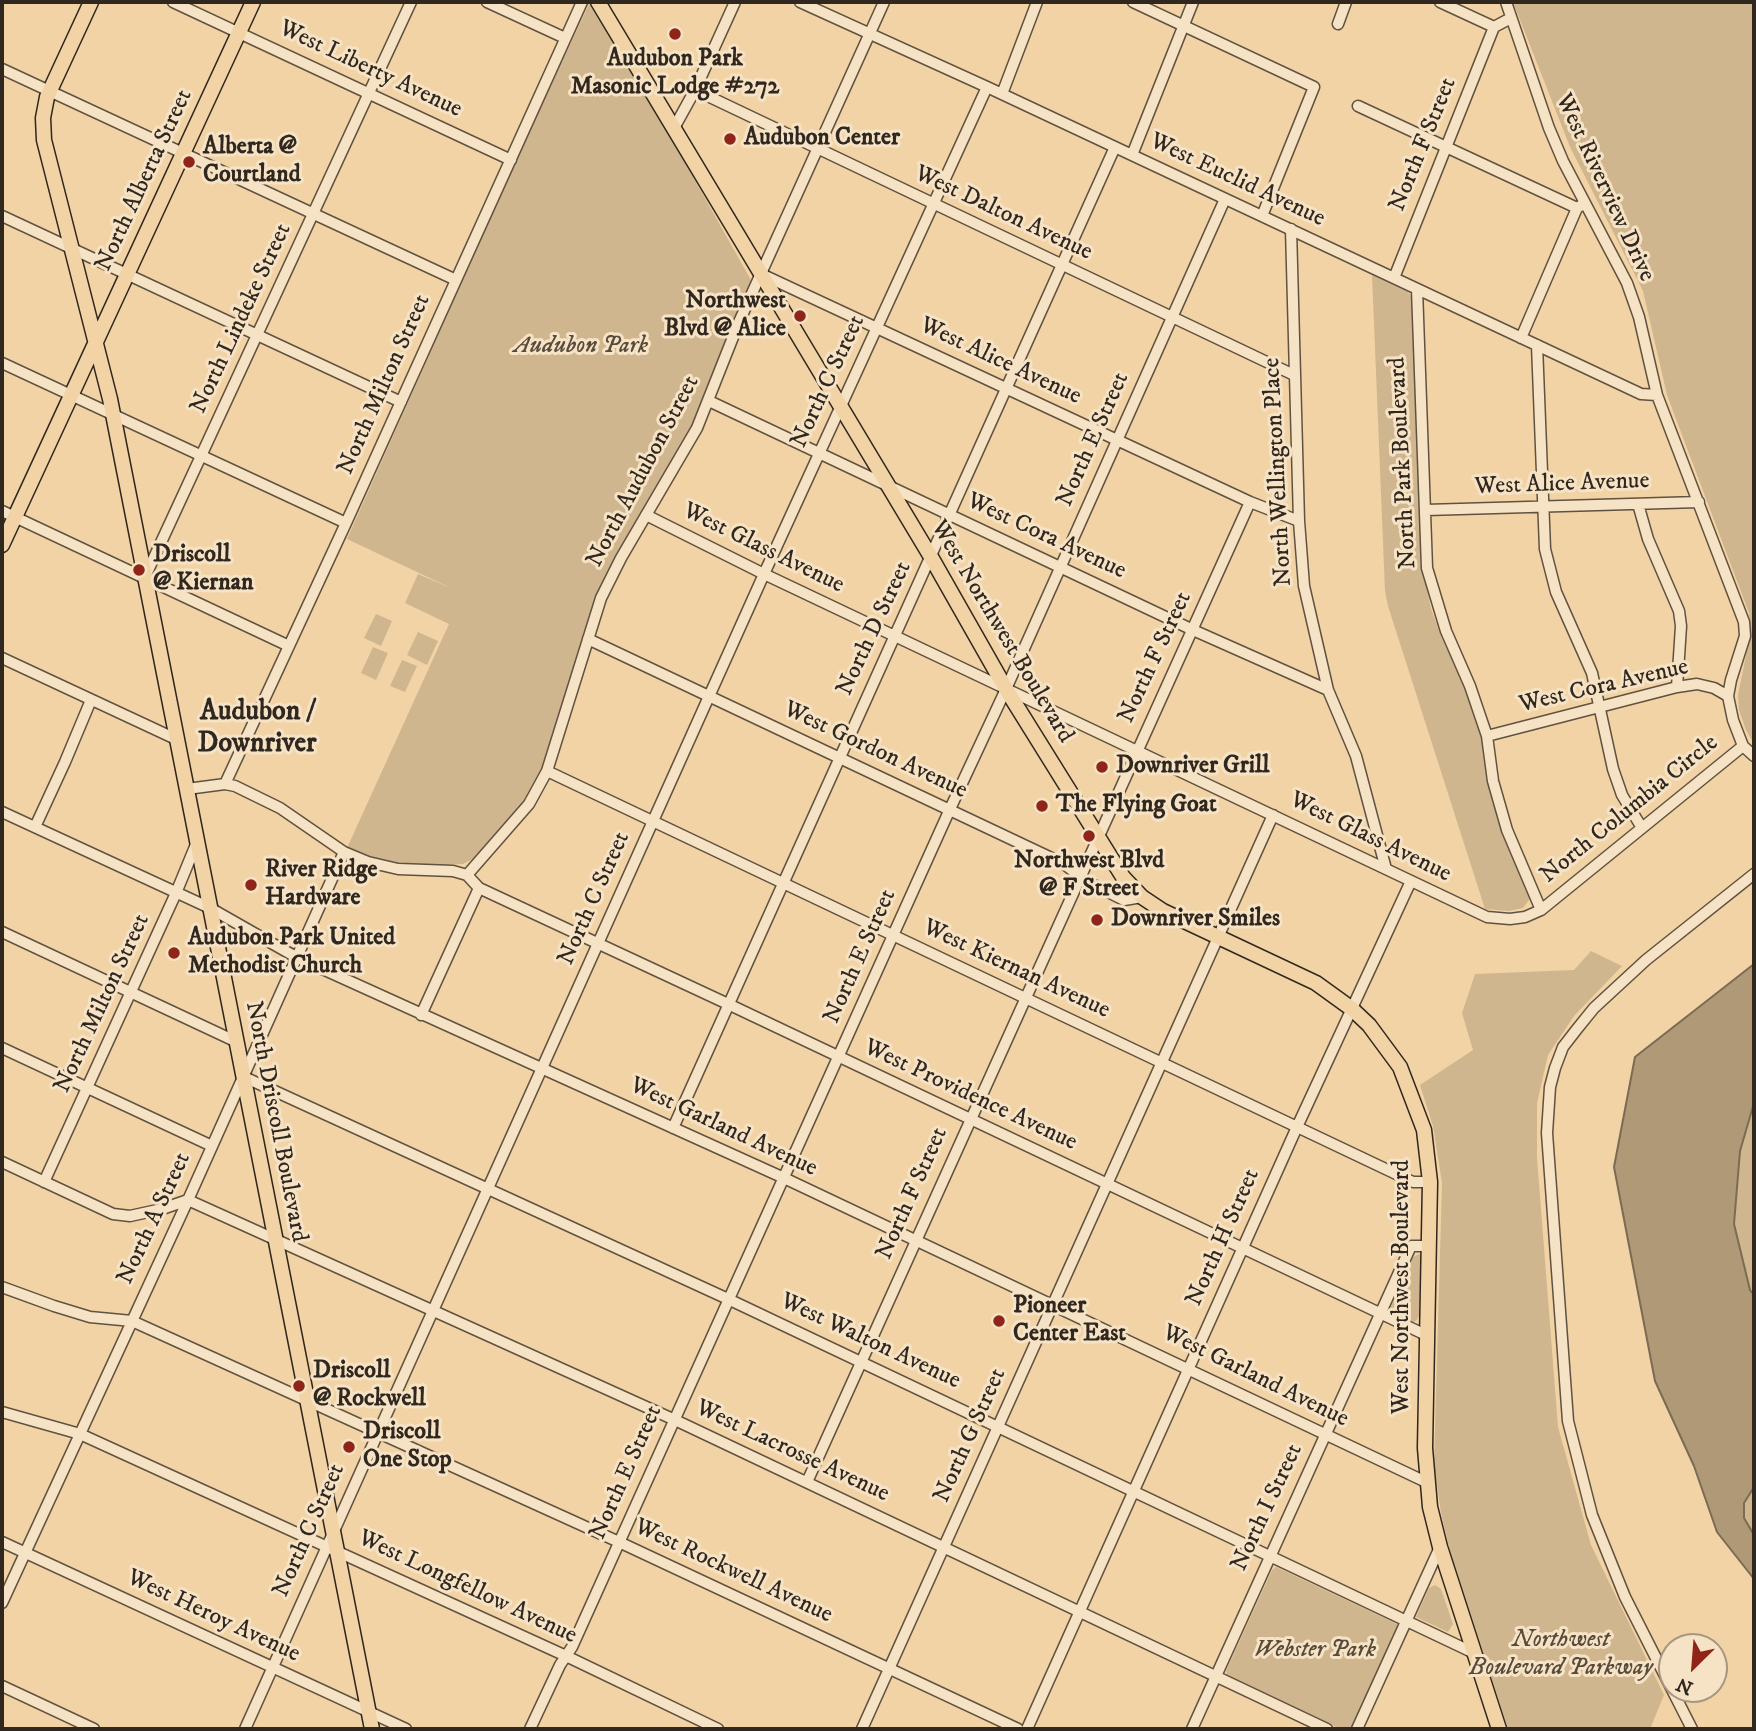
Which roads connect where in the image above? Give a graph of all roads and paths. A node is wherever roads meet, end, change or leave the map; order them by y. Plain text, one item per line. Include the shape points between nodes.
1 (90, 2) edge
2 (173, 2) edge
3 (253, 2) edge
4 (411, 2) edge
5 (487, 2) edge
6 (582, 2) edge
7 (598, 2) edge
8 (735, 2) edge
9 (800, 2) edge
10 (884, 2) edge
11 (1037, 2) edge
12 (1133, 2) edge
13 (1193, 2) edge
14 (1346, 2) edge
15 (1440, 2) edge
16 (1506, 2) edge
17 (1511, 18) junction
18 (1338, 23) dead end
19 (1183, 25) junction
20 (1494, 27) junction
21 (238, 32) junction
22 (871, 35) junction
23 (565, 38) junction
24 (2, 69) edge
25 (988, 87) junction
26 (695, 90) junction
27 (49, 91) junction
28 (369, 93) junction
29 (1002, 94) junction
30 (1359, 106) dead end
31 (674, 128) junction
32 (1115, 147) junction
33 (1446, 148) junction
34 (819, 149) junction
35 (182, 154) junction
36 (1132, 155) junction
37 (511, 159) junction
38 (1225, 199) junction
39 (934, 204) junction
40 (1581, 205) junction
41 (314, 215) junction
42 (2, 216) edge
43 (1262, 216) junction
44 (1291, 229) junction
45 (73, 249) junction
46 (1063, 265) junction
47 (127, 274) junction
48 (761, 274) junction
49 (1394, 278) junction
50 (456, 280) junction
51 (1417, 289) junction
52 (120, 290) junction
53 (83, 293) junction
54 (1173, 318) junction
55 (877, 328) junction
56 (258, 334) junction
57 (1521, 338) junction
58 (96, 342) junction
59 (1537, 345) junction
60 (2, 363) edge
61 (1294, 375) junction
62 (79, 379) junction
63 (1007, 389) junction
64 (1657, 395) junction
65 (71, 396) junction
66 (110, 400) junction
67 (709, 401) junction
68 (401, 402) junction
69 (841, 407) junction
70 (114, 416) junction
71 (1116, 440) junction
72 (820, 452) junction
73 (202, 457) junction
74 (888, 486) junction
75 (1250, 502) junction
76 (1699, 502) junction
77 (1638, 503) junction
78 (1542, 506) junction
79 (1426, 510) junction
80 (8, 514) edge
81 (646, 515) junction
82 (950, 515) junction
83 (1299, 522) junction
84 (346, 523) junction
85 (2, 545) edge
86 (931, 557) junction
87 (1061, 567) junction
88 (764, 574) junction
89 (145, 577) junction
90 (1193, 629) junction
91 (894, 636) junction
92 (588, 639) junction
93 (289, 646) junction
94 (2, 658) edge
95 (1677, 687) junction
96 (1006, 689) junction
97 (1328, 691) junction
98 (709, 695) junction
99 (1728, 696) junction
100 (91, 700) junction
101 (1601, 708) junction
102 (1487, 736) junction
103 (178, 740) junction
104 (1743, 746) junction
105 (1137, 751) junction
106 (1754, 756) edge
107 (839, 758) junction
108 (547, 771) junction
109 (225, 784) junction
110 (187, 789) junction
111 (950, 809) junction
112 (2, 812) edge
113 (1273, 815) junction
114 (653, 822) junction
115 (35, 827) junction
116 (1642, 828) junction
117 (1098, 838) junction
118 (197, 842) junction
119 (344, 852) junction
120 (1386, 869) junction
121 (1081, 874) junction
122 (1754, 874) edge
123 (467, 875) junction
124 (1411, 881) junction
125 (783, 883) junction
126 (479, 888) junction
127 (176, 893) junction
128 (1142, 897) junction
129 (210, 908) junction
130 (1541, 910) junction
131 (1510, 919) joint
132 (2, 932) edge
133 (894, 936) junction
134 (1219, 937) junction
135 (598, 943) junction
136 (296, 957) junction
137 (131, 993) junction
138 (1025, 999) junction
139 (728, 1004) junction
140 (1352, 1009) junction
141 (421, 1014) junction
142 (236, 1042) junction
143 (2, 1048) edge
144 (839, 1057) junction
145 (1162, 1063) junction
146 (541, 1068) junction
147 (244, 1077) junction
148 (87, 1088) junction
149 (969, 1119) junction
150 (1297, 1127) junction
151 (673, 1128) junction
152 (212, 1146) junction
153 (2, 1163) edge
154 (784, 1178) junction
155 (44, 1182) junction
156 (1430, 1182) junction
157 (1108, 1184) junction
158 (487, 1190) junction
159 (188, 1200) junction
160 (275, 1240) junction
161 (916, 1240) junction
162 (1430, 1246) junction
163 (1243, 1249) junction
164 (2, 1287) edge
165 (728, 1299) junction
166 (1053, 1304) junction
167 (431, 1310) junction
168 (1379, 1314) junction
169 (132, 1321) junction
170 (1427, 1336) junction
171 (862, 1362) junction
172 (1188, 1368) junction
173 (308, 1400) junction
174 (2, 1412) edge
175 (675, 1420) junction
176 (998, 1426) junction
177 (378, 1432) junction
178 (80, 1434) junction
179 (1325, 1434) junction
180 (807, 1482) junction
181 (1426, 1482) junction
182 (1133, 1490) junction
183 (333, 1531) junction
184 (2, 1542) edge
185 (619, 1542) junction
186 (1440, 1547) junction
187 (943, 1548) junction
188 (331, 1549) junction
189 (25, 1553) junction
190 (1269, 1555) junction
191 (2, 1603) edge
192 (1080, 1612) junction
193 (1406, 1620) junction
194 (1474, 1653) junction
195 (566, 1656) junction
196 (272, 1668) junction
197 (890, 1668) junction
198 (1215, 1676) junction
199 (2, 1686) edge
200 (369, 1712) junction
201 (94, 1729) edge
202 (245, 1729) edge
203 (372, 1729) edge
204 (406, 1729) edge
205 (530, 1729) edge
206 (718, 1729) edge
207 (862, 1729) edge
208 (1018, 1729) edge
209 (1027, 1729) edge
210 (1192, 1729) edge
211 (1327, 1729) edge
212 (1357, 1729) edge
213 (1499, 1729) edge
214 (1692, 1729) edge

1 - 27 main road, North Driscoll Boulevard
2 - 21 street, West Liberty Avenue
3 - 21 main road, North Alberta Street
4 - 28 street, North Lindeke Street
5 - 23 street
6 - 23 street, North Milton Street
7 - 31 main road, West Northwest Boulevard
8 - 26 street
9 - 22 street, West Euclid Avenue
10 - 22 street, North Audubon Street
11 - 29 street
12 - 19 street
13 - 19 street
14 - 18 street
15 - 20 street
16 - 17 street, West Riverview Drive
17 - 20 street
17 - 40 street, West Riverview Drive
19 - 36 street
19 - 43 street via 1314,87
20 - 33 street, North F Street
21 - 28 street, West Liberty Avenue
21 - 35 main road, North Alberta Street
22 - 25 street, West Euclid Avenue
22 - 34 street, North Audubon Street
23 - 37 street, North Milton Street
24 - 27 street
25 - 29 street, West Euclid Avenue
25 - 39 street, North C Street
26 - 31 street
26 - 34 street, West Dalton Avenue
27 - 35 street
27 - 45 main road, North Driscoll Boulevard via 44,140
28 - 37 street, West Liberty Avenue
28 - 41 street, North Lindeke Street
29 - 32 street, West Euclid Avenue
30 - 33 street
31 - 48 main road, West Northwest Boulevard
32 - 36 street, West Euclid Avenue
32 - 46 street, North D Street
33 - 40 street
33 - 49 street, North F Street
34 - 39 street, West Dalton Avenue
34 - 48 street, North Audubon Street
35 - 41 street
35 - 47 main road, North Alberta Street
36 - 38 street, West Euclid Avenue
37 - 50 street, North Milton Street
38 - 43 street, West Euclid Avenue
38 - 54 street, North E Street
39 - 46 street, West Dalton Avenue
39 - 55 street, North C Street
40 - 57 street
40 - 64 street, West Riverview Drive via 1627,282
41 - 50 street
41 - 56 street, North Lindeke Street
42 - 45 street
43 - 44 street, West Euclid Avenue
44 - 49 street, West Euclid Avenue
44 - 61 street, North Wellington Place
45 - 47 street
45 - 53 main road, North Driscoll Boulevard
46 - 54 street, West Dalton Avenue
46 - 63 street, North D Street
47 - 52 main road, North Alberta Street
47 - 56 street
48 - 55 street, West Alice Avenue
48 - 67 street, North Audubon Street
48 - 69 main road, West Northwest Boulevard
49 - 51 street, West Euclid Avenue
50 - 68 street, North Milton Street
51 - 57 street, West Euclid Avenue
51 - 79 street, North Park Boulevard
52 - 58 main road, North Alberta Street
52 - 66 main road, North Driscoll Boulevard via 106,350
53 - 58 main road, North Driscoll Boulevard
53 - 62 main road, North Alberta Street via 85,340
54 - 61 street, West Dalton Avenue
54 - 71 street, North E Street
55 - 63 street, West Alice Avenue
55 - 69 street, North C Street
56 - 68 street
56 - 73 street, North Lindeke Street
57 - 59 street, West Euclid Avenue
58 - 62 main road, North Alberta Street
58 - 66 main road, North Driscoll Boulevard
59 - 64 street, West Euclid Avenue via 1640,394
59 - 78 street
60 - 65 street
61 - 83 street, North Wellington Place
62 - 65 main road, North Alberta Street
63 - 71 street, West Alice Avenue
63 - 82 street, North D Street
64 - 76 street, North Columbia Circle
65 - 70 street
65 - 80 main road, North Alberta Street
66 - 70 main road, North Driscoll Boulevard
67 - 72 street, West Cora Avenue
67 - 81 street, North Audubon Street
68 - 84 street, North Milton Street
69 - 72 street, North C Street
69 - 74 main road, West Northwest Boulevard
70 - 73 street
70 - 89 main road, North Driscoll Boulevard
71 - 75 street, West Alice Avenue
71 - 87 street, North E Street
72 - 74 street, West Cora Avenue
72 - 88 street, North C Street
73 - 84 street
73 - 89 street, North Lindeke Street
74 - 82 street, West Cora Avenue
74 - 86 main road, West Northwest Boulevard
75 - 83 street, West Alice Avenue
75 - 90 street, North F Street
76 - 77 street, West Alice Avenue
76 - 99 street, North Columbia Circle via 1744,622 1745,636
77 - 78 street, West Alice Avenue
77 - 95 street via 1648,540 1679,611
78 - 79 street, West Alice Avenue
78 - 101 street via 1545,549 1556,592 1592,673
79 - 102 street, North Park Boulevard via 1427,568
80 - 85 main road, North Alberta Street
80 - 89 street
81 - 88 street, West Glass Avenue
81 - 92 street, North Audubon Street via 601,598
82 - 86 street, North D Street
82 - 87 street, West Cora Avenue
83 - 97 street, North Wellington Place via 1304,586
84 - 93 street, North Milton Street
86 - 91 street, North D Street
86 - 96 main road, West Northwest Boulevard
87 - 90 street, West Cora Avenue
87 - 96 street, North E Street
88 - 91 street, West Glass Avenue
88 - 98 street, North C Street
89 - 93 street
89 - 103 main road, North Driscoll Boulevard
90 - 97 street, West Cora Avenue
90 - 105 street, North F Street
91 - 96 street, West Glass Avenue
91 - 107 street, North D Street
92 - 98 street, West Gordon Avenue
92 - 108 street, North Audubon Street
93 - 109 street, North Milton Street
94 - 100 street
95 - 99 street, West Cora Avenue via 1697,684
95 - 101 street, West Cora Avenue
96 - 105 street, West Glass Avenue
96 - 111 street, North E Street
96 - 117 main road, West Northwest Boulevard
97 - 120 street, North Wellington Place via 1356,756
98 - 107 street, West Gordon Avenue
98 - 114 street, North C Street
99 - 104 street, North Columbia Circle
100 - 103 street
100 - 115 street
101 - 102 street, West Cora Avenue
101 - 116 street via 1613,769
102 - 130 street, North Park Boulevard via 1507,830
103 - 110 main road, North Driscoll Boulevard
104 - 106 street
104 - 116 street, North Columbia Circle
105 - 113 street, West Glass Avenue
105 - 117 street, North F Street
107 - 111 street, West Gordon Avenue
107 - 125 street, North D Street
108 - 114 street, West Kiernan Avenue
108 - 123 street, North Audubon Street via 529,804
109 - 110 street
109 - 119 street via 280,808
110 - 118 main road, North Driscoll Boulevard
111 - 121 street, West Gordon Avenue
111 - 133 street, North E Street
112 - 115 street, West Garland Avenue
113 - 120 street, West Glass Avenue
113 - 134 street, North G Street
114 - 125 street, West Kiernan Avenue
114 - 135 street, North C Street
115 - 127 street, West Garland Avenue
116 - 130 street, North Columbia Circle
117 - 121 street, North F Street
117 - 128 main road, West Northwest Boulevard
118 - 127 street, North Milton Street
118 - 129 main road, North Driscoll Boulevard
119 - 123 street via 383,866
119 - 136 street, North A Street
120 - 124 street, West Glass Avenue
121 - 128 street, West Gordon Avenue via 1124,900
121 - 138 street, North F Street
122 - 214 street via 1594,1008 1563,1047 1550,1087 1547,1133 1568,1421 1592,1515 1625,1597
123 - 126 street, West Providence Avenue
124 - 131 street, West Glass Avenue via 1487,917
124 - 140 street, North H Street
125 - 133 street, West Kiernan Avenue
125 - 139 street, North D Street
126 - 135 street, West Providence Avenue
126 - 141 street
127 - 129 street, West Garland Avenue
127 - 137 street, North Milton Street
128 - 134 main road, West Northwest Boulevard
129 - 136 street, West Garland Avenue
129 - 142 main road, North Driscoll Boulevard
130 - 131 street, North Columbia Circle
132 - 137 street
133 - 138 street, West Kiernan Avenue
133 - 144 street, North E Street
134 - 140 main road, West Northwest Boulevard via 1316,983
134 - 145 street, North G Street
135 - 139 street, West Providence Avenue
135 - 146 street, North C Street
136 - 141 street, West Garland Avenue
136 - 147 street, North A Street
137 - 142 street
137 - 148 street, North Milton Street
138 - 145 street, West Kiernan Avenue
138 - 149 street, North F Street
139 - 144 street, West Providence Avenue
139 - 151 street, North D Street
140 - 150 street, North H Street
140 - 156 main road, West Northwest Boulevard via 1381,1038 1409,1088 1424,1130
141 - 146 street, West Garland Avenue
142 - 147 main road, North Driscoll Boulevard
143 - 148 street
144 - 149 street, West Providence Avenue
144 - 154 street, North E Street
145 - 150 street, West Kiernan Avenue
145 - 157 street, North G Street
146 - 151 street, West Garland Avenue
146 - 158 street, North C Street
147 - 152 street, North A Street
147 - 158 street, West Walton Avenue
147 - 160 main road, North Driscoll Boulevard
148 - 152 street
148 - 155 street, North Milton Street
149 - 157 street, West Providence Avenue
149 - 161 street, North F Street
150 - 156 street, West Kiernan Avenue via 1413,1182
150 - 163 street, North H Street
151 - 154 street, West Garland Avenue
152 - 159 street, North A Street
153 - 155 street
154 - 161 street, West Garland Avenue
154 - 165 street, North E Street
155 - 159 street via 113,1214 130,1216
156 - 162 main road, West Northwest Boulevard
157 - 163 street, West Providence Avenue
157 - 166 street, North G Street
158 - 165 street, West Walton Avenue
158 - 167 street, North C Street
159 - 160 street, West Lacrosse Avenue
159 - 169 street, North A Street
160 - 167 street, West Lacrosse Avenue
160 - 173 main road, North Driscoll Boulevard
161 - 166 street, West Garland Avenue
161 - 171 street, North F Street
162 - 168 street, North I Street via 1411,1246
162 - 170 main road, West Northwest Boulevard
163 - 168 street, West Providence Avenue
163 - 172 street, North H Street
164 - 169 street, West Rockwell Avenue via 90,1317
165 - 171 street, West Walton Avenue
165 - 175 street, North E Street
166 - 172 street, West Garland Avenue
166 - 176 street, North G Street
167 - 175 street, West Lacrosse Avenue
167 - 177 street, North C Street
168 - 170 street, West Providence Avenue
168 - 179 street, North I Street
169 - 173 street, West Rockwell Avenue
169 - 178 street, North A Street
170 - 181 main road, West Northwest Boulevard
171 - 176 street, West Walton Avenue
171 - 180 street, North F Street
172 - 179 street, West Garland Avenue
172 - 182 street, North H Street
173 - 177 street, West Rockwell Avenue
173 - 183 main road, North Driscoll Boulevard
174 - 178 street, West Longfellow Avenue
175 - 180 street, West Lacrosse Avenue
175 - 185 street, North E Street
176 - 182 street, West Walton Avenue
176 - 187 street, North G Street
177 - 183 street, North C Street
177 - 185 street, West Rockwell Avenue
178 - 188 street, West Longfellow Avenue
178 - 189 street, North A Street
179 - 181 street, West Garland Avenue
179 - 190 street, North I Street
180 - 187 street, West Lacrosse Avenue
181 - 186 main road, West Northwest Boulevard
182 - 190 street, West Walton Avenue
182 - 192 street, North H Street
183 - 188 main road, North Driscoll Boulevard
184 - 189 street, West Heroy Avenue
185 - 195 street, North E Street
185 - 197 street, West Rockwell Avenue
186 - 193 street
186 - 194 main road, West Northwest Boulevard
187 - 192 street, West Lacrosse Avenue
187 - 197 street, North G Street
188 - 195 street, West Longfellow Avenue
188 - 196 street, North C Street
188 - 200 main road, North Driscoll Boulevard
189 - 191 street, North A Street
189 - 196 street, West Heroy Avenue
190 - 193 street, West Walton Avenue
190 - 198 street, North I Street
192 - 198 street, West Lacrosse Avenue
192 - 209 street, North H Street
193 - 194 street, West Walton Avenue
193 - 212 street
194 - 213 main road, West Northwest Boulevard
195 - 205 street, North E Street
195 - 206 street, West Longfellow Avenue
196 - 200 street, West Heroy Avenue
196 - 202 street, North C Street
197 - 207 street, North G Street
197 - 208 street, West Rockwell Avenue
198 - 210 street, North I Street
198 - 211 street, West Lacrosse Avenue
199 - 201 street
200 - 203 main road, North Driscoll Boulevard
200 - 204 street, West Heroy Avenue

